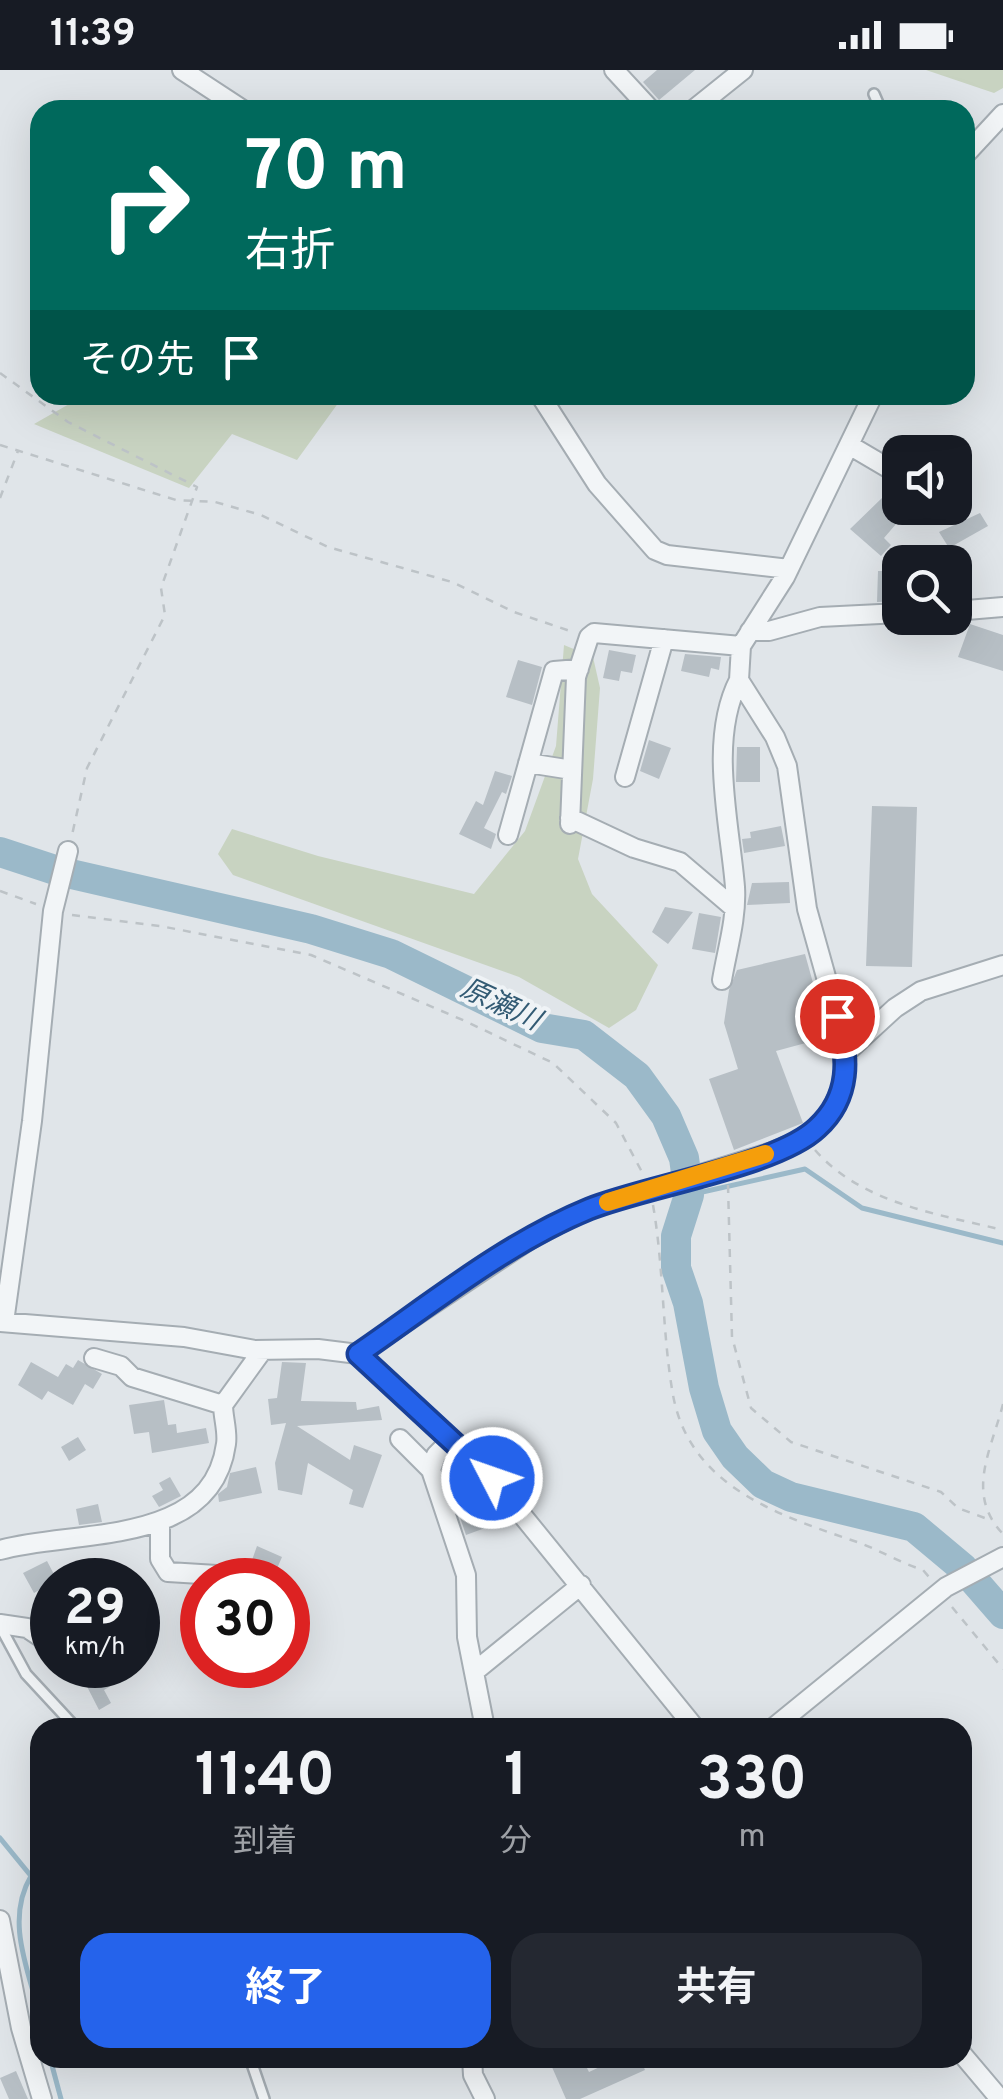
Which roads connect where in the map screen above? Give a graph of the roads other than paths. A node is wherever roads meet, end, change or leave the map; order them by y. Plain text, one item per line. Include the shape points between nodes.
1 (182, 70) edge
2 (614, 70) edge
3 (743, 70) edge
4 (874, 94) dead end
5 (228, 100) edge
6 (642, 100) edge
7 (706, 100) edge
8 (877, 100) edge
9 (1003, 114) edge
10 (975, 144) edge
11 (546, 405) edge
12 (869, 405) edge
13 (849, 446) junction
14 (882, 465) edge
15 (789, 569) junction
16 (1003, 607) edge
17 (972, 609) edge
18 (882, 614) edge
19 (746, 638) junction
20 (664, 639) junction
21 (579, 669) junction
22 (739, 680) junction
23 (528, 763) junction
24 (572, 770) junction
25 (626, 777) dead end
26 (508, 835) dead end
27 (68, 851) road end
28 (734, 908) junction
29 (1003, 964) edge
30 (722, 980) dead end
31 (847, 1052) junction
32 (2, 1322) edge
33 (128, 1335) junction
34 (262, 1351) junction
35 (358, 1354) junction
36 (94, 1358) dead end
37 (121, 1366) junction
38 (223, 1406) junction
39 (400, 1439) dead end
40 (450, 1441) junction
41 (431, 1470) junction
42 (160, 1523) junction
43 (0, 1550) edge
44 (1003, 1557) edge
45 (180, 1575) edge
46 (581, 1586) junction
47 (0, 1625) edge
48 (30, 1629) edge
49 (474, 1672) junction
50 (67, 1718) edge
51 (483, 1718) edge
52 (687, 1718) edge
53 (786, 1718) edge
54 (0, 1920) edge
55 (30, 2058) edge
56 (972, 2066) edge
57 (33, 2068) edge
58 (253, 2068) edge
59 (472, 2068) edge
60 (42, 2099) edge
61 (264, 2099) edge
62 (485, 2099) edge
63 (1000, 2099) edge

1 - 5 street
2 - 6 street
3 - 7 street
4 - 8 lane
9 - 10 street
11 - 15 street via 597,484 656,550
12 - 13 street
13 - 14 street
13 - 15 street
15 - 19 street
16 - 17 street
18 - 19 street via 820,617
19 - 20 street
19 - 22 street
20 - 21 street via 594,633
20 - 25 street
21 - 23 street via 554,670
21 - 24 street
22 - 28 street via 730,698 721,792
22 - 31 street via 787,766 807,908
23 - 24 street
23 - 26 street
24 - 28 street via 570,821 680,862
27 - 32 street via 53,910
28 - 30 street
29 - 31 street via 921,991
31 - 35 street via 844,1082 830,1114 804,1139 585,1210
32 - 33 street
33 - 34 street
33 - 37 street
34 - 35 street
34 - 38 street
35 - 40 street
36 - 37 street
37 - 38 street via 132,1376
38 - 42 street via 226,1444 208,1487 179,1516
39 - 41 street
40 - 41 street
40 - 46 street via 492,1478
41 - 49 street via 466,1574
42 - 43 street
42 - 45 street via 160,1559
44 - 53 street via 943,1589
46 - 49 street
46 - 52 street
47 - 48 street
47 - 50 lane via 26,1674
49 - 51 street
54 - 55 street
56 - 63 street
57 - 60 street
58 - 61 lane
59 - 62 street

